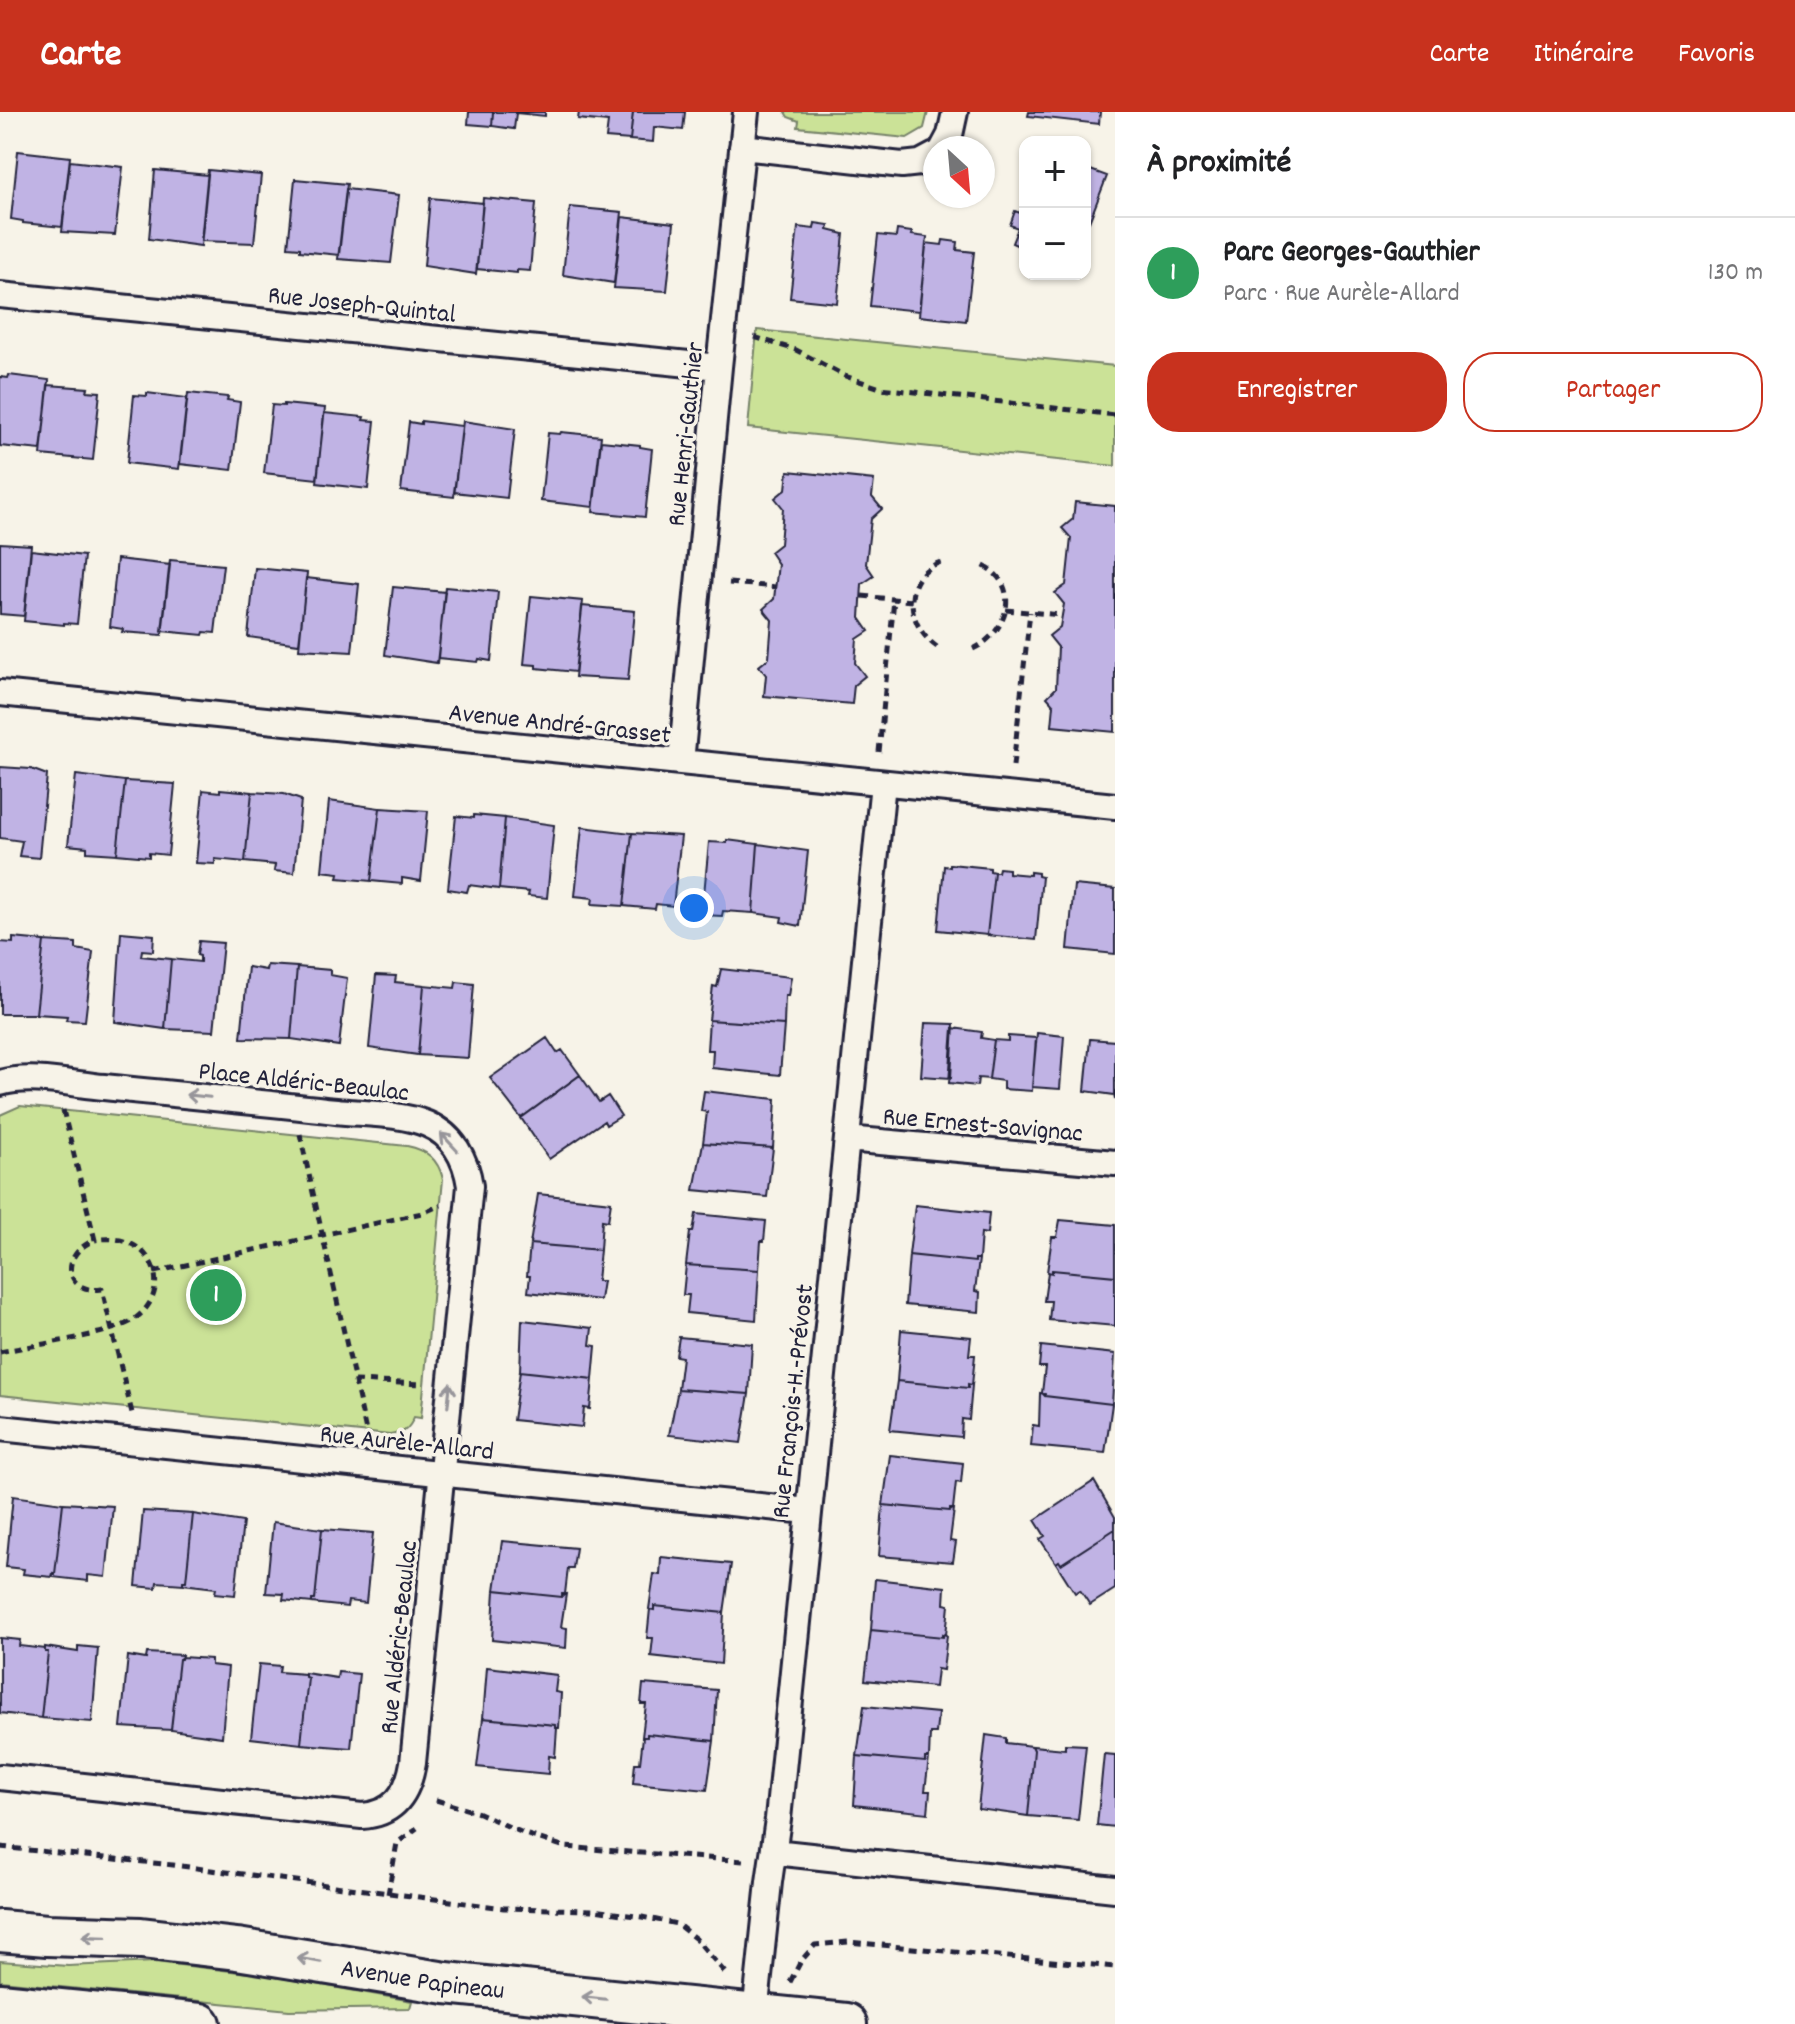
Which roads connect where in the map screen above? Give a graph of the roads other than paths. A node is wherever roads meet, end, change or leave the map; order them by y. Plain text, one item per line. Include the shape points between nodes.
1 (746, 112) edge
2 (955, 112) edge
3 (949, 136) edge
4 (742, 147) junction
5 (923, 161) edge
6 (0, 295) edge
7 (719, 367) junction
8 (0, 693) edge
9 (681, 762) junction
10 (883, 783) junction
11 (1115, 806) edge
12 (0, 1083) edge
13 (847, 1139) junction
14 (1115, 1163) edge
15 (0, 1428) edge
16 (441, 1472) junction
17 (808, 1511) junction
18 (0, 1777) edge
19 (774, 1852) junction
20 (1115, 1889) edge
21 (0, 1931) edge
22 (0, 2004) edge
23 (755, 2019) edge
24 (200, 2024) edge
25 (846, 2024) edge

1 - 4 street, Rue Henri-Gauthier
2 - 3 street
4 - 5 street via 902,165
4 - 7 street, Rue Henri-Gauthier
6 - 7 street, Rue Joseph-Quintal
7 - 9 street, Rue Henri-Gauthier
8 - 9 street, Avenue André-Grasset
9 - 10 street, Avenue André-Grasset
10 - 11 street, Avenue André-Grasset
10 - 13 street, Rue François-H.-Prévost
16 -> 12 street, Place Aldéric-Beaulac via 470,1186 465,1164 447,1137 428,1125 389,1117 41,1081
13 - 14 street, Rue Ernest-Savignac
13 - 17 street, Rue François-H.-Prévost
15 - 16 street, Rue Aurèle-Allard
16 - 17 street, Rue Aurèle-Allard
16 - 18 street, Rue Aldéric-Beaulac via 413,1763 405,1792 395,1804 362,1816
17 - 19 street, Rue François-H.-Prévost
19 - 20 street
19 - 23 street, Rue François-H.-Prévost
23 -> 21 main road, Avenue Papineau via 446,1983 209,1945
22 - 24 main road
23 - 25 main road, Avenue Papineau

